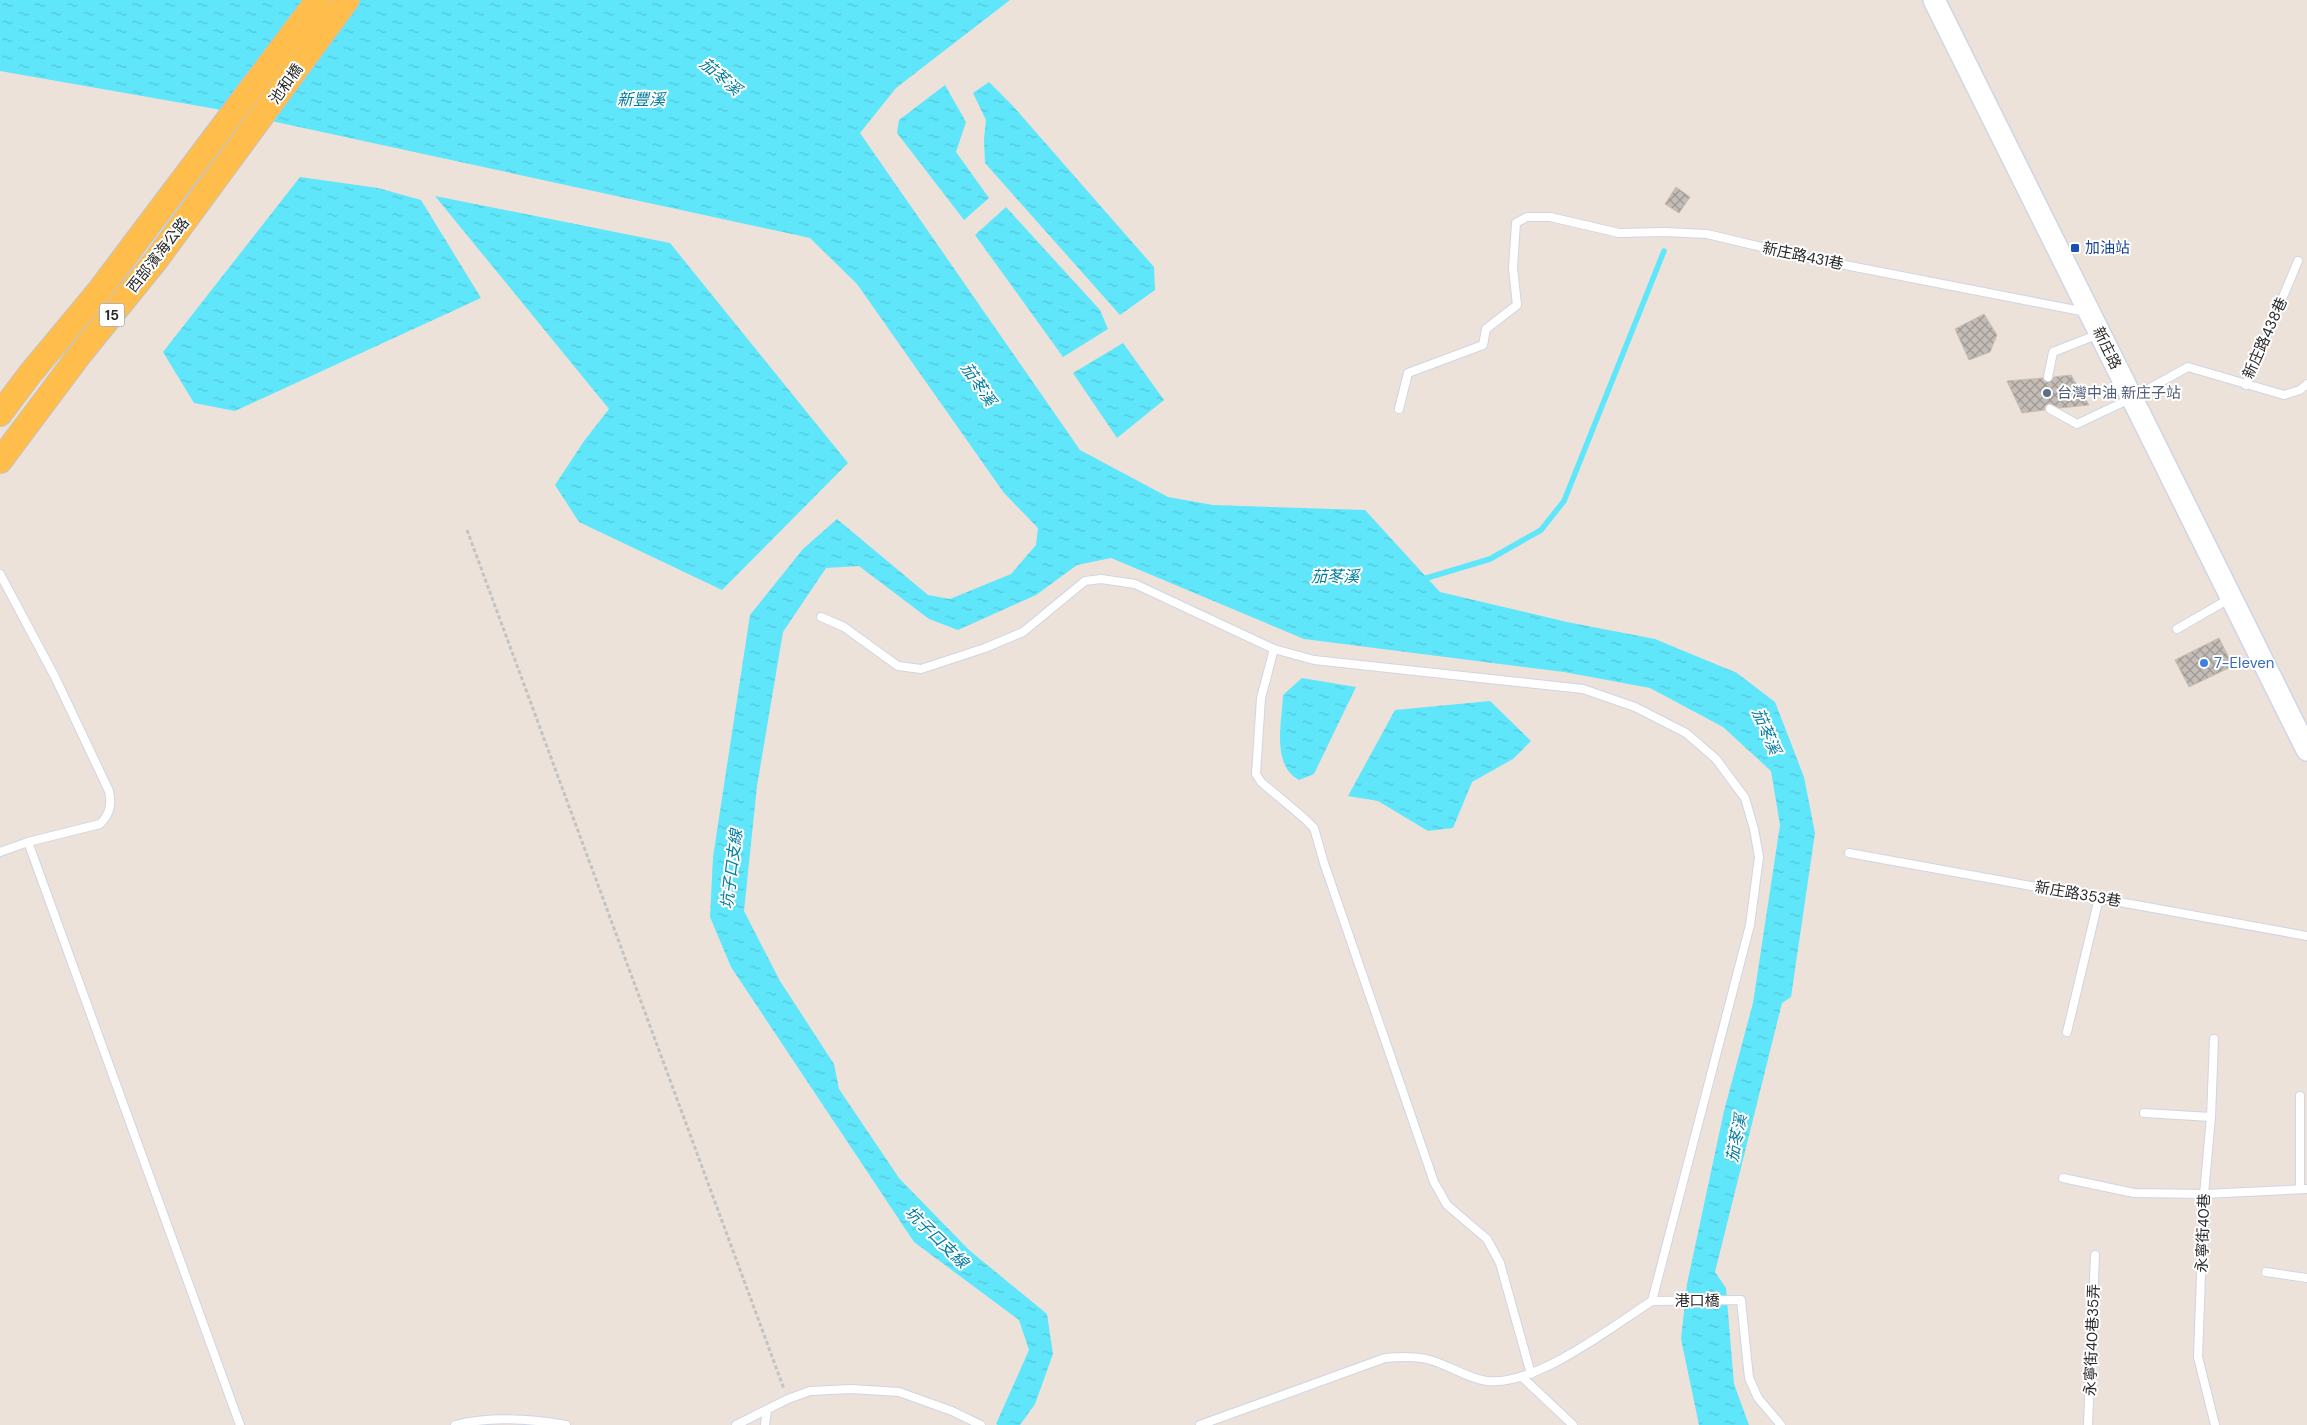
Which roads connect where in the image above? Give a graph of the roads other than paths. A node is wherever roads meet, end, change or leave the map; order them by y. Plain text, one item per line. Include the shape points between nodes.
1 (318, 0) edge
2 (348, 0) edge
3 (1934, 0) edge
4 (201, 158) joint
5 (224, 168) joint
6 (2298, 261) dead end
7 (2090, 313) junction
8 (2100, 334) junction
9 (2048, 377) dead end
10 (2307, 384) edge
11 (2246, 385) junction
12 (2132, 398) junction
13 (1400, 409) dead end
14 (2050, 410) dead end
15 (0, 414) edge
16 (0, 461) edge
17 (0, 574) edge
18 (2231, 598) junction
19 (821, 617) dead end
20 (2176, 629) dead end
21 (1274, 649) junction
22 (2307, 750) edge
23 (28, 842) junction
24 (0, 852) edge
25 (1849, 853) dead end
26 (2099, 898) junction
27 (2307, 936) edge
28 (2067, 1032) dead end
29 (2214, 1039) dead end
30 (2300, 1096) dead end
31 (2144, 1113) dead end
32 (2211, 1117) junction
33 (2063, 1178) dead end
34 (2304, 1189) edge
35 (2204, 1194) junction
36 (2095, 1255) dead end
37 (2266, 1272) dead end
38 (2307, 1278) edge
39 (1652, 1301) junction
40 (1531, 1374) junction
41 (1522, 1377) junction
42 (767, 1410) junction
43 (240, 1425) edge
44 (455, 1425) edge
45 (566, 1425) edge
46 (736, 1425) edge
47 (765, 1425) edge
48 (981, 1425) edge
49 (1200, 1425) edge
50 (1573, 1425) edge
51 (1781, 1425) edge
52 (2088, 1425) edge
53 (2215, 1425) edge

1 - 4 main road, 池和橋 / 15
2 - 5 main road, 池和橋 / 15
3 - 7 street, 新庄路
4 - 15 main road, 西部濱海公路 / 15
5 - 16 main road, 西部濱海公路 / 15
6 - 11 lane, 新庄路438巷
7 - 8 street, 新庄路
7 - 13 lane, 新庄路431巷 via 1804,258 1707,234 1619,233 1550,217 1527,217 1516,223 1513,268 1517,305 1486,329 1483,345 1408,373
8 - 9 lane via 2053,352
8 - 12 street, 新庄路
10 - 11 lane via 2284,395
11 - 12 lane, 新庄路438巷 via 2188,366
12 - 14 lane, 新庄路438巷 via 2077,424
12 - 18 street, 新庄路
17 - 23 lane via 55,677 111,801 107,817 100,824
18 - 20 lane
18 - 22 street, 新庄路
19 - 21 lane via 844,627 898,666 921,669 1023,632 1085,581 1101,579 1135,584
21 - 39 lane via 1352,666 1583,689 1635,707 1686,733 1716,760 1745,798 1759,857 1750,925
21 - 40 lane via 1261,698 1256,774 1260,782 1314,828 1434,1182 1447,1204 1488,1239 1500,1263
23 - 24 lane
23 - 43 lane
25 - 26 lane, 新庄路353巷
26 - 27 lane, 新庄路353巷
26 - 28 lane
29 - 32 lane, 永寧街40巷
30 - 34 lane
31 - 32 lane
32 - 35 lane, 永寧街40巷
33 - 35 lane via 2134,1193
34 - 35 lane
35 - 53 lane, 永寧街40巷 via 2198,1358
36 - 52 lane, 永寧街40巷35弄
37 - 38 lane
39 - 40 lane via 1548,1367
39 - 51 lane, 港口橋 via 1741,1300 1749,1378 1758,1398
40 - 41 lane
41 - 49 lane via 1487,1381 1429,1359 1385,1358
41 - 50 lane
42 - 46 lane
42 - 47 lane
42 - 48 lane via 810,1391 899,1392 952,1410
44 - 45 lane via 500,1419

